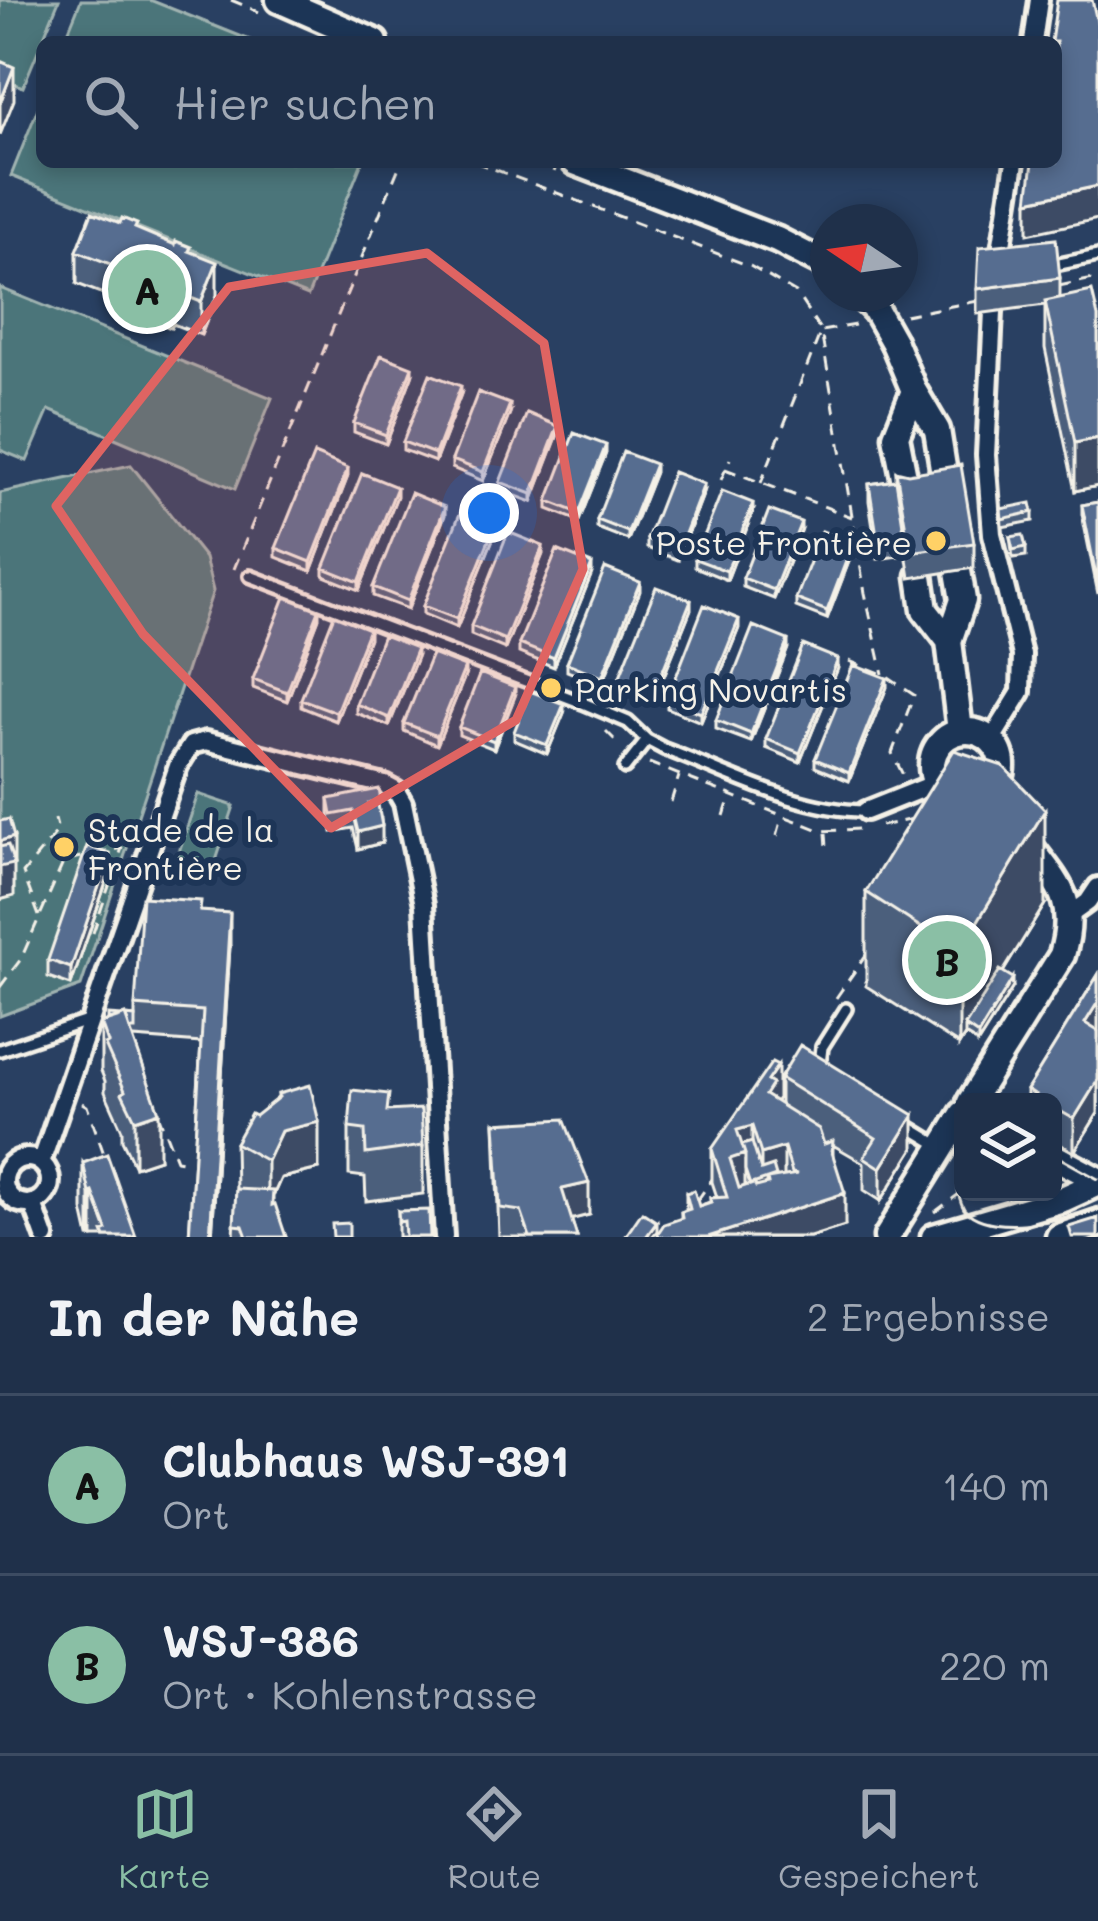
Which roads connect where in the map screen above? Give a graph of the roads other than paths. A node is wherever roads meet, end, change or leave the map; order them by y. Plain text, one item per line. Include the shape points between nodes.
1 (279, 0) edge
2 (1039, 0) edge
3 (361, 36) edge
4 (1034, 36) edge
5 (591, 168) edge
6 (1014, 168) edge
7 (1098, 256) edge
8 (810, 257) edge
9 (1039, 268) edge
10 (997, 282) edge
11 (988, 306) edge
12 (872, 312) edge
13 (914, 391) junction
14 (946, 486) edge
15 (907, 492) edge
16 (958, 571) dead end
17 (250, 576) road end
18 (920, 576) dead end
19 (950, 641) junction
20 (960, 731) junction
21 (992, 739) junction
22 (647, 740) junction
23 (625, 768) dead end
24 (936, 782) junction
25 (866, 812) joint
26 (1004, 812) junction
27 (1098, 887) edge
28 (1070, 916) junction
29 (846, 1009) dead end
30 (91, 1020) junction
31 (0, 1050) edge
32 (829, 1077) edge
33 (976, 1093) edge
34 (886, 1113) edge
35 (954, 1129) edge
36 (942, 1148) junction
37 (1062, 1161) edge
38 (41, 1163) junction
39 (3, 1172) edge
40 (1098, 1181) edge
41 (33, 1204) junction
42 (1098, 1224) edge
43 (931, 1226) edge
44 (45, 1237) edge
45 (444, 1237) edge
46 (887, 1237) edge
47 (1059, 1237) edge

1 - 3 main road
2 - 4 street
5 - 8 main road
6 - 10 street
7 - 9 lane
11 - 21 street via 992,534 1022,655 1021,692
12 - 13 main road, bridge
13 - 14 main road via 937,430
13 - 15 main road via 896,436
16 - 19 main road via 964,599
17 - 22 lane via 552,690 628,722
18 - 19 main road via 925,610
19 - 20 main road
20 - 21 main road
20 - 24 main road via 937,746
21 - 26 main road via 1002,757 997,786
22 - 23 lane
22 - 25 lane via 796,800
24 - 25 street
24 - 26 main road via 947,795
26 - 28 main road
27 - 28 street
28 - 33 main road via 1062,955
29 - 32 lane via 820,1055
30 - 31 lane
30 - 38 street
30 - 45 street via 191,745 206,740 385,785 403,803 424,905
34 - 36 lane
35 - 36 main road
36 - 46 main road
37 - 40 main road
38 - 39 street via 17,1160
38 - 41 street via 50,1183
39 - 41 street via 10,1197
40 - 43 main road via 1063,1199
41 - 44 street
42 - 47 main road

